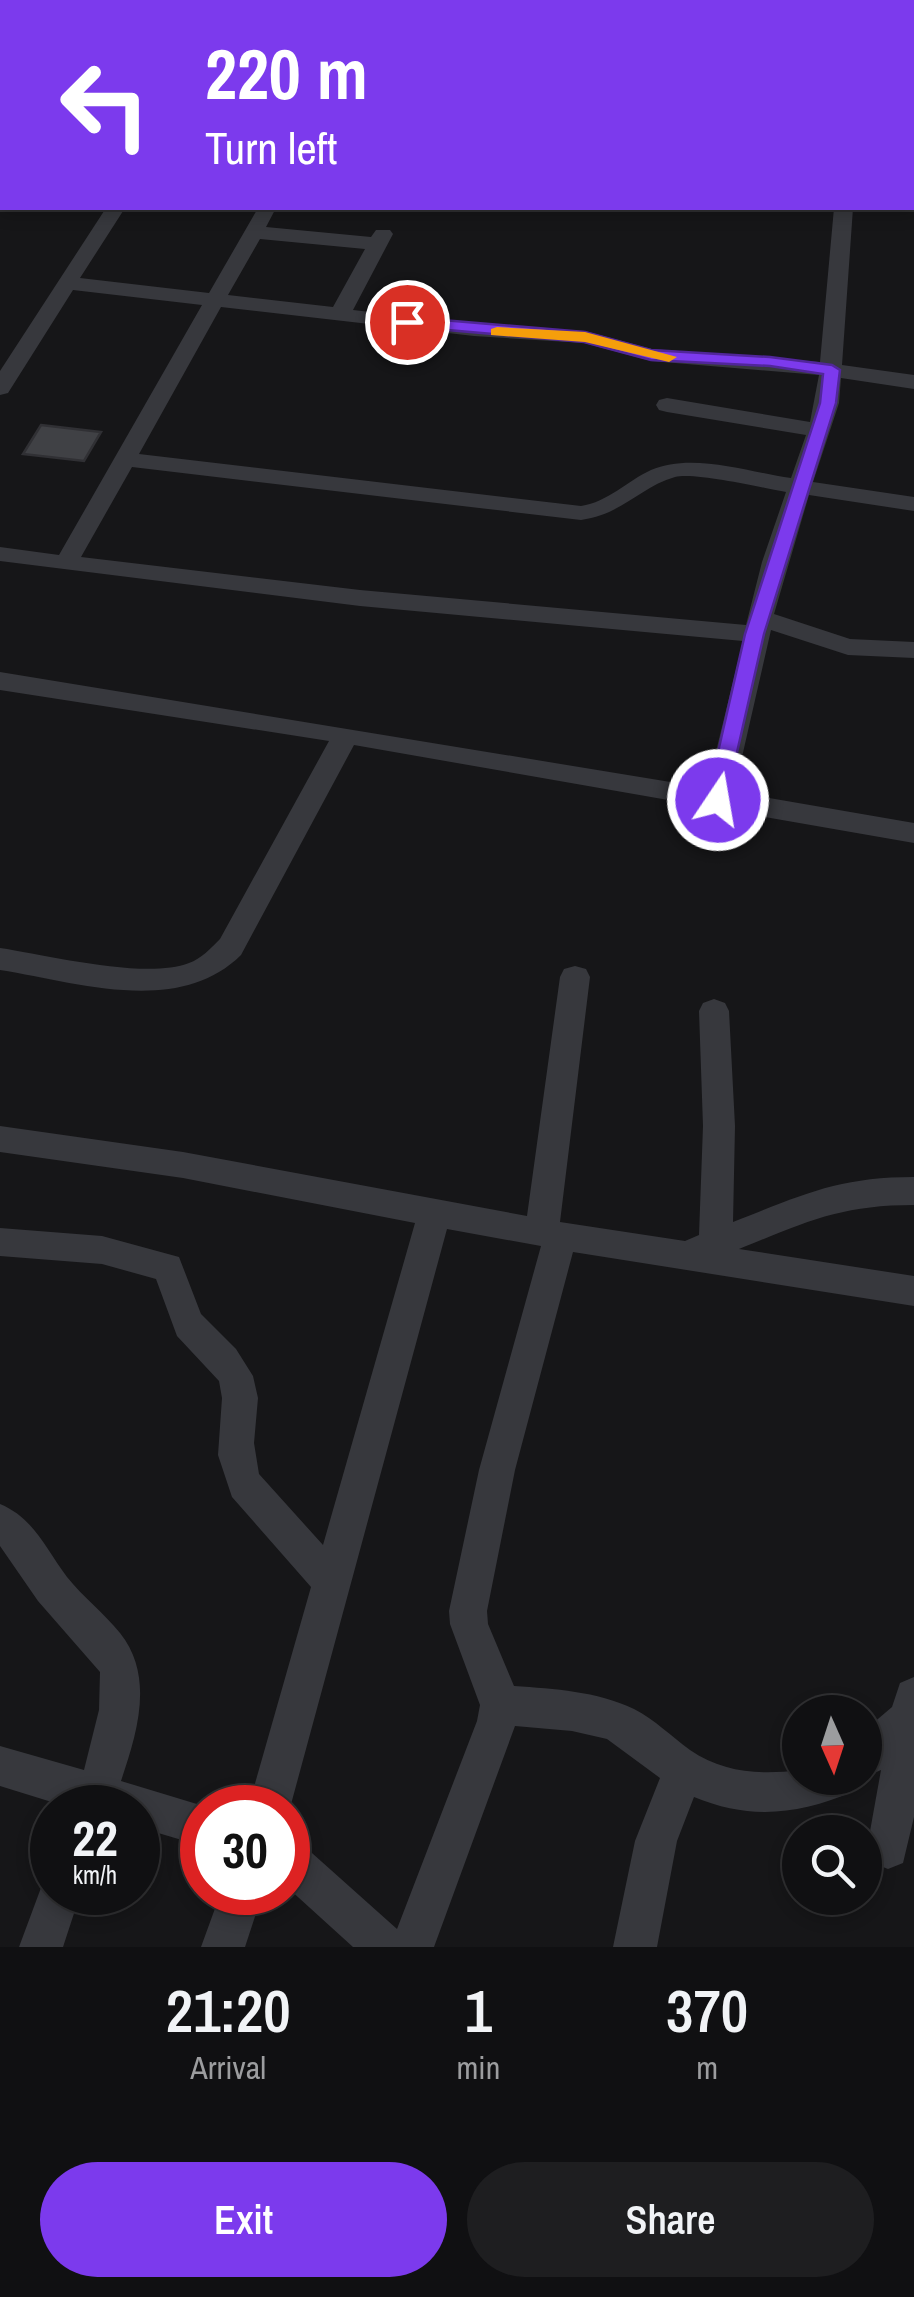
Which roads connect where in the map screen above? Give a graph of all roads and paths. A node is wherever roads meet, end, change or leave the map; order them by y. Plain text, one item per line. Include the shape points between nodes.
1 (113, 210) edge
2 (267, 210) edge
3 (844, 210) edge
4 (254, 232) junction
5 (70, 283) junction
6 (216, 299) junction
7 (340, 314) junction
8 (832, 370) junction
9 (914, 382) edge
10 (0, 388) edge
11 (667, 405) dead end
12 (819, 430) junction
13 (123, 459) junction
14 (801, 486) junction
15 (914, 504) edge
16 (0, 554) edge
17 (66, 563) junction
18 (756, 626) junction
19 (914, 650) edge
20 (1, 682) edge
21 (346, 735) junction
22 (718, 800) junction
23 (914, 833) edge
24 (0, 959) edge
25 (576, 977) dead end
26 (714, 1011) dead end
27 (0, 1139) edge
28 (914, 1191) edge
29 (434, 1212) junction
30 (551, 1234) junction
31 (0, 1242) edge
32 (716, 1243) junction
33 (685, 1256) junction
34 (914, 1292) edge
35 (0, 1522) edge
36 (332, 1583) junction
37 (500, 1705) junction
38 (912, 1707) edge
39 (882, 1739) edge
40 (0, 1766) edge
41 (684, 1770) junction
42 (52, 1785) edge
43 (97, 1785) edge
44 (275, 1785) edge
45 (782, 1793) edge
46 (888, 1848) dead end
47 (310, 1880) edge
48 (52, 1915) edge
49 (234, 1915) edge
50 (41, 1947) edge
51 (224, 1947) edge
52 (385, 1947) edge
53 (412, 1947) edge
54 (636, 1947) edge

1 - 5 street
2 - 4 street
3 - 8 street
4 - 6 street
4 - 7 street via 381,239
5 - 6 street
5 - 10 street
6 - 7 street
6 - 13 street
7 - 8 street via 585,337 651,355
8 - 9 street
8 - 12 street
11 - 12 street
12 - 14 street
13 - 14 street via 582,512 610,507 673,470
13 - 17 street
14 - 15 street
14 - 18 street
16 - 17 street
17 - 18 street via 345,597
18 - 19 street via 848,647
18 - 22 street
20 - 21 street
21 - 22 street
21 - 24 street via 231,948 217,962 166,979
22 - 23 street
25 - 30 street
26 - 32 street via 720,1126
27 - 29 street
28 - 32 street via 831,1198
29 - 30 street
29 - 36 street
30 - 33 street
30 - 37 street via 468,1611
31 - 36 street via 102,1250 167,1267 188,1322 237,1378 234,1443 245,1485
32 - 33 street
33 - 34 street
35 - 43 street via 27,1547 52,1589 122,1674
36 - 44 street
37 - 41 street via 614,1721
37 - 53 street
38 - 39 street
38 - 46 street
40 - 42 street
41 - 45 street via 725,1790
41 - 54 street via 656,1841
47 - 52 street
48 - 50 street
49 - 51 street

